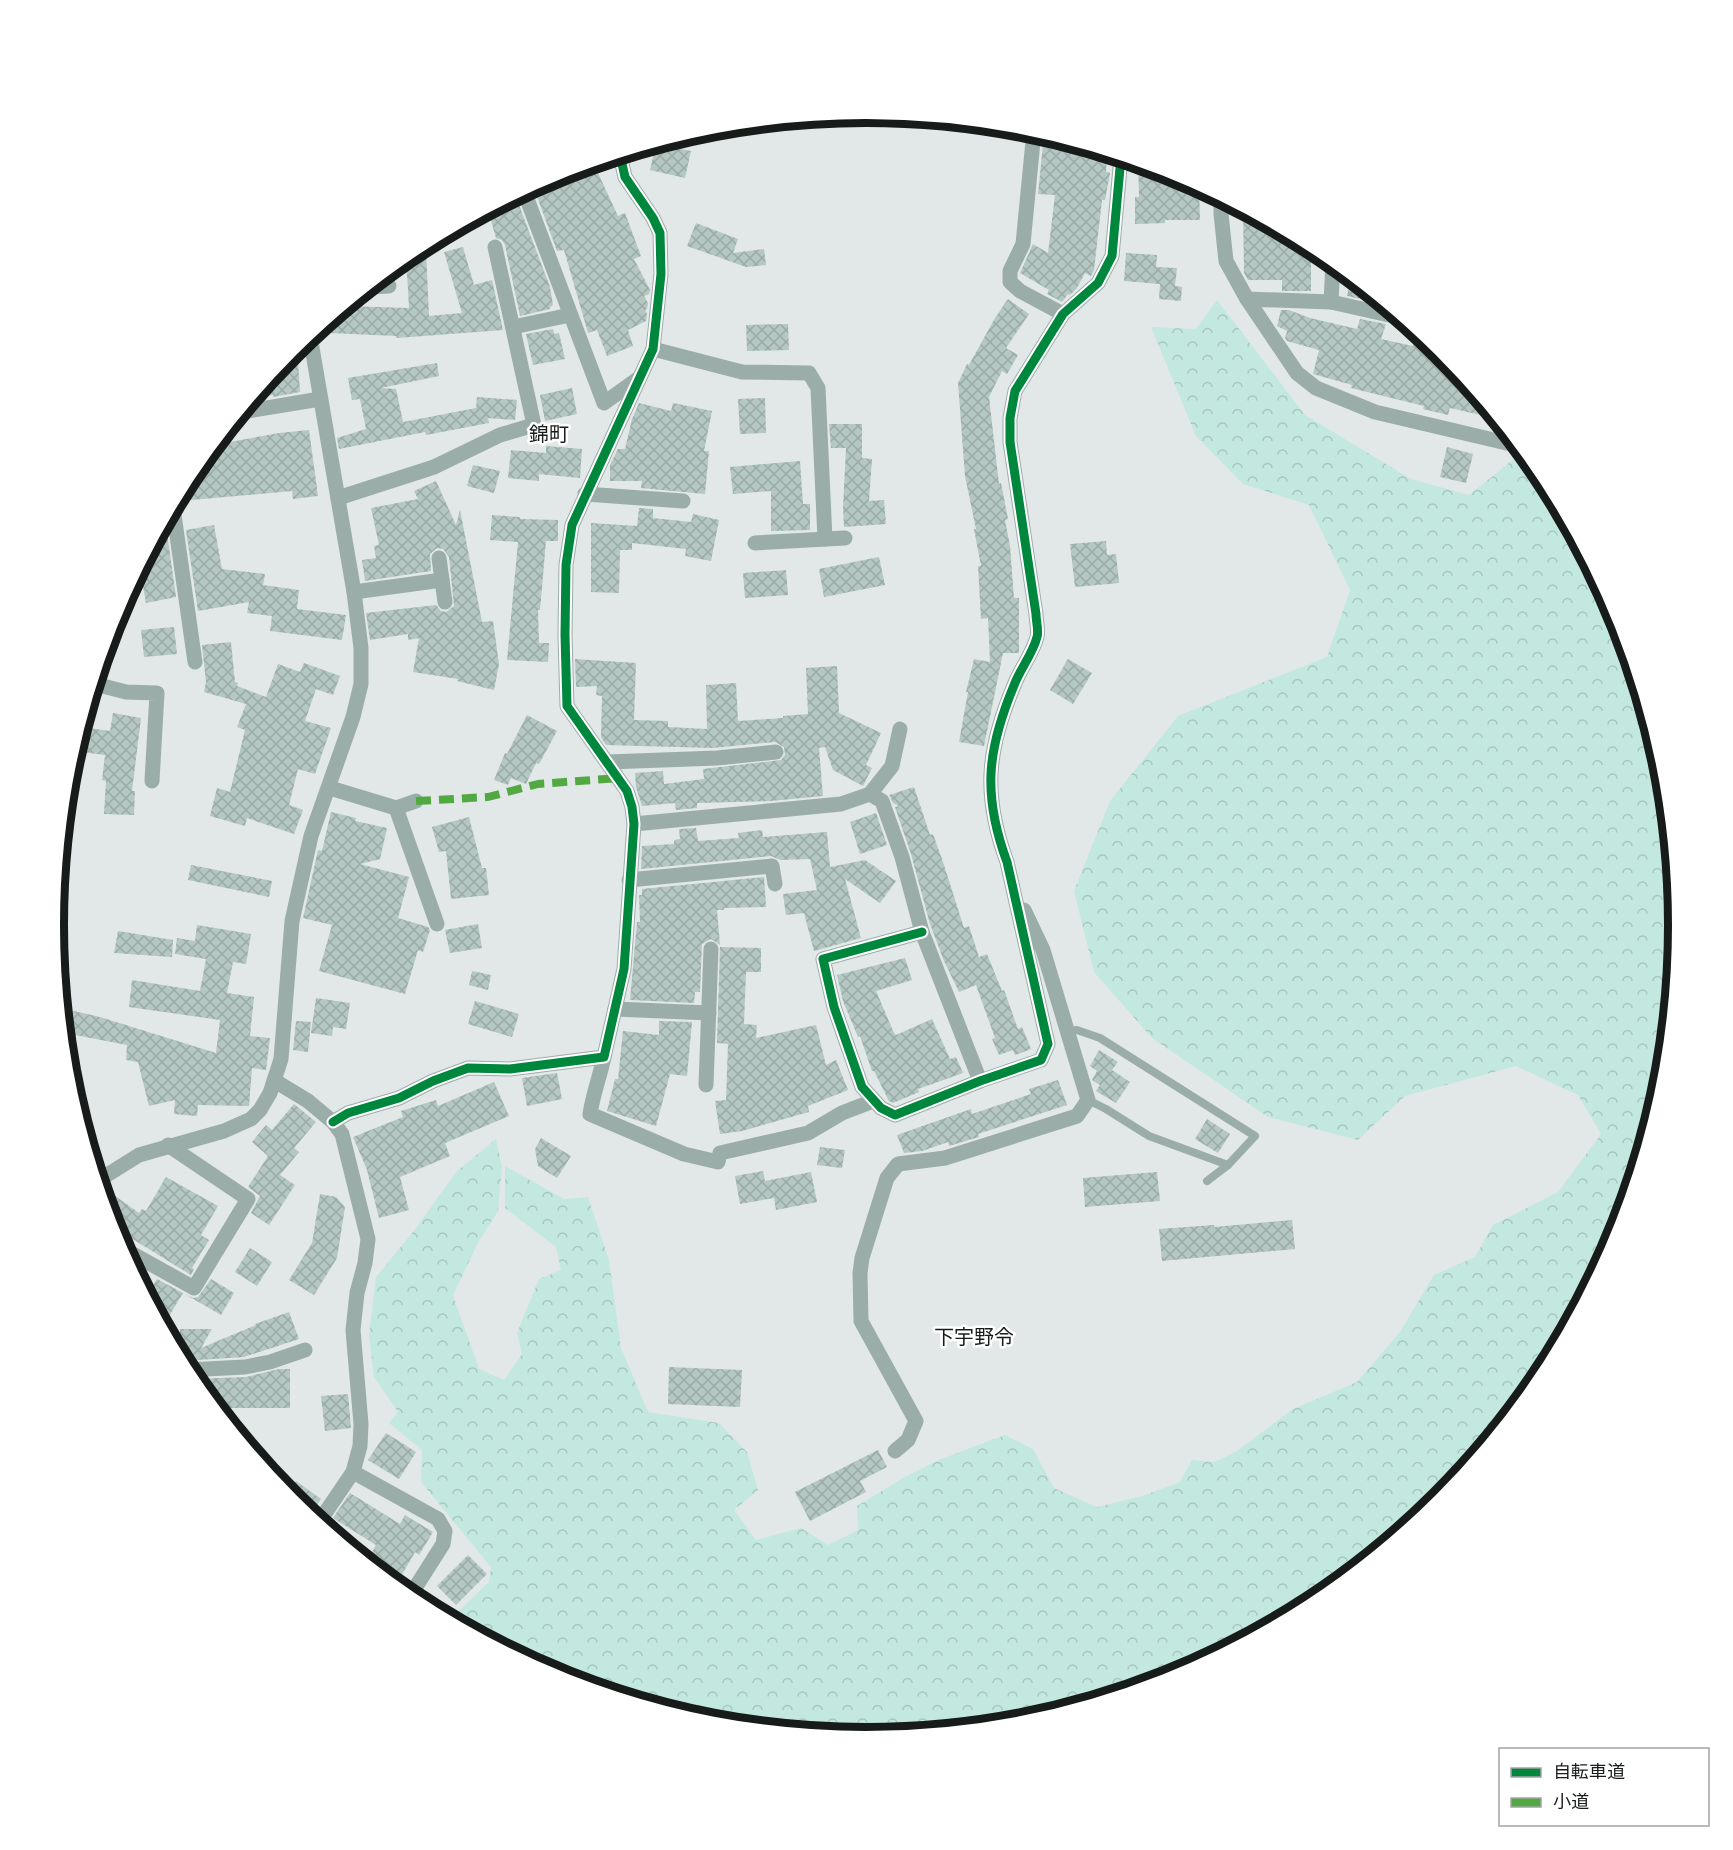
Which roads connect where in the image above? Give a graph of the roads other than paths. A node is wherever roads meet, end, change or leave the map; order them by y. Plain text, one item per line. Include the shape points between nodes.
1 (1033, 140) edge
2 (622, 162) edge
3 (1120, 165) edge
4 (527, 199) edge
5 (1221, 206) edge
6 (495, 247) dead end
7 (1332, 273) edge
8 (382, 286) edge
9 (389, 286) dead end
10 (1247, 298) junction
11 (1331, 302) junction
12 (1063, 314) junction
13 (1386, 314) edge
14 (570, 315) junction
15 (513, 327) junction
16 (312, 346) edge
17 (653, 349) junction
18 (639, 377) junction
19 (320, 399) junction
20 (252, 410) edge
21 (1507, 443) edge
22 (585, 494) junction
23 (338, 498) junction
24 (683, 501) dead end
25 (175, 520) edge
26 (845, 538) dead end
27 (825, 539) junction
28 (755, 543) dead end
29 (439, 558) dead end
30 (442, 580) junction
31 (354, 592) junction
32 (445, 602) dead end
33 (195, 662) dead end
34 (101, 686) edge
35 (900, 729) dead end
36 (776, 752) dead end
37 (608, 762) junction
38 (152, 781) dead end
39 (330, 788) junction
40 (870, 794) junction
41 (416, 801) dead end
42 (396, 808) junction
43 (634, 824) junction
44 (1006, 862) junction
45 (629, 880) junction
46 (775, 884) dead end
47 (437, 924) dead end
48 (922, 932) junction
49 (711, 949) dead end
50 (615, 1009) junction
51 (709, 1013) junction
52 (1066, 1032) junction
53 (604, 1056) junction
54 (275, 1081) junction
55 (980, 1081) junction
56 (706, 1085) dead end
57 (1088, 1100) junction
58 (873, 1101) junction
59 (333, 1122) junction
60 (168, 1145) junction
61 (1228, 1165) junction
62 (105, 1176) edge
63 (1207, 1181) dead end
64 (137, 1256) edge
65 (306, 1350) dead end
66 (199, 1369) edge
67 (895, 1451) dead end
68 (353, 1472) junction
69 (324, 1515) edge
70 (415, 1588) edge

1 - 12 street via 1023,244 1010,271 1010,282
2 - 17 street via 625,177 660,233 661,274
3 - 12 street via 1112,256 1098,283
4 - 14 street
5 - 10 street via 1226,261
6 - 15 street
7 - 11 street
8 - 9 street
10 - 11 street
10 - 21 street via 1297,373 1316,388 1375,412
11 - 13 street
12 - 44 street via 1015,391 1010,418 1010,442 1038,637 994,739 989,787 996,834
14 - 15 street
14 - 18 street via 604,403
15 - 23 street via 534,425 500,435 434,467
16 - 19 street
17 - 18 street
17 - 27 street via 742,372 808,373 818,388
18 - 22 street
19 - 20 street
19 - 23 street
22 - 24 street
22 - 37 street via 572,525 566,566 567,706
23 - 31 street
25 - 33 street
26 - 27 street
27 - 28 street
29 - 30 street
30 - 31 street
30 - 32 street
31 - 39 street via 361,648 360,684
34 - 38 street via 126,692 158,693
35 - 40 street via 892,766
36 - 37 street
37 - 43 street via 627,791
39 - 42 street
39 - 54 street via 311,836 292,921 281,1059
40 - 43 street via 841,804
40 - 48 street via 882,801
41 - 42 street
42 - 47 street
43 - 45 street
44 - 52 street via 1043,950
44 - 55 street via 1048,1044 1041,1060
45 - 46 street via 772,867
45 - 50 street via 624,969
48 - 55 street
48 - 58 street via 823,959 834,1007 862,1087
49 - 51 street
50 - 51 street
50 - 53 street
51 - 56 street
52 - 57 street
52 - 61 lane via 1077,1030 1100,1038 1255,1136
53 - 58 street via 590,1114 684,1155 718,1162 720,1153 808,1133
53 - 59 street via 510,1068 468,1068
54 - 59 street
54 - 60 street via 260,1110 250,1119 224,1131
55 - 58 street via 895,1115
57 - 61 lane via 1149,1136
57 - 67 street via 1077,1116 945,1158 898,1164 886,1178 862,1258 861,1321 916,1421 908,1440
59 - 68 street via 342,1134 368,1239 353,1330 361,1424
60 - 62 street via 139,1155
60 - 64 street via 248,1199 194,1288
61 - 63 lane
65 - 66 street via 244,1367
68 - 69 street
68 - 70 street via 438,1519 446,1531 443,1544

